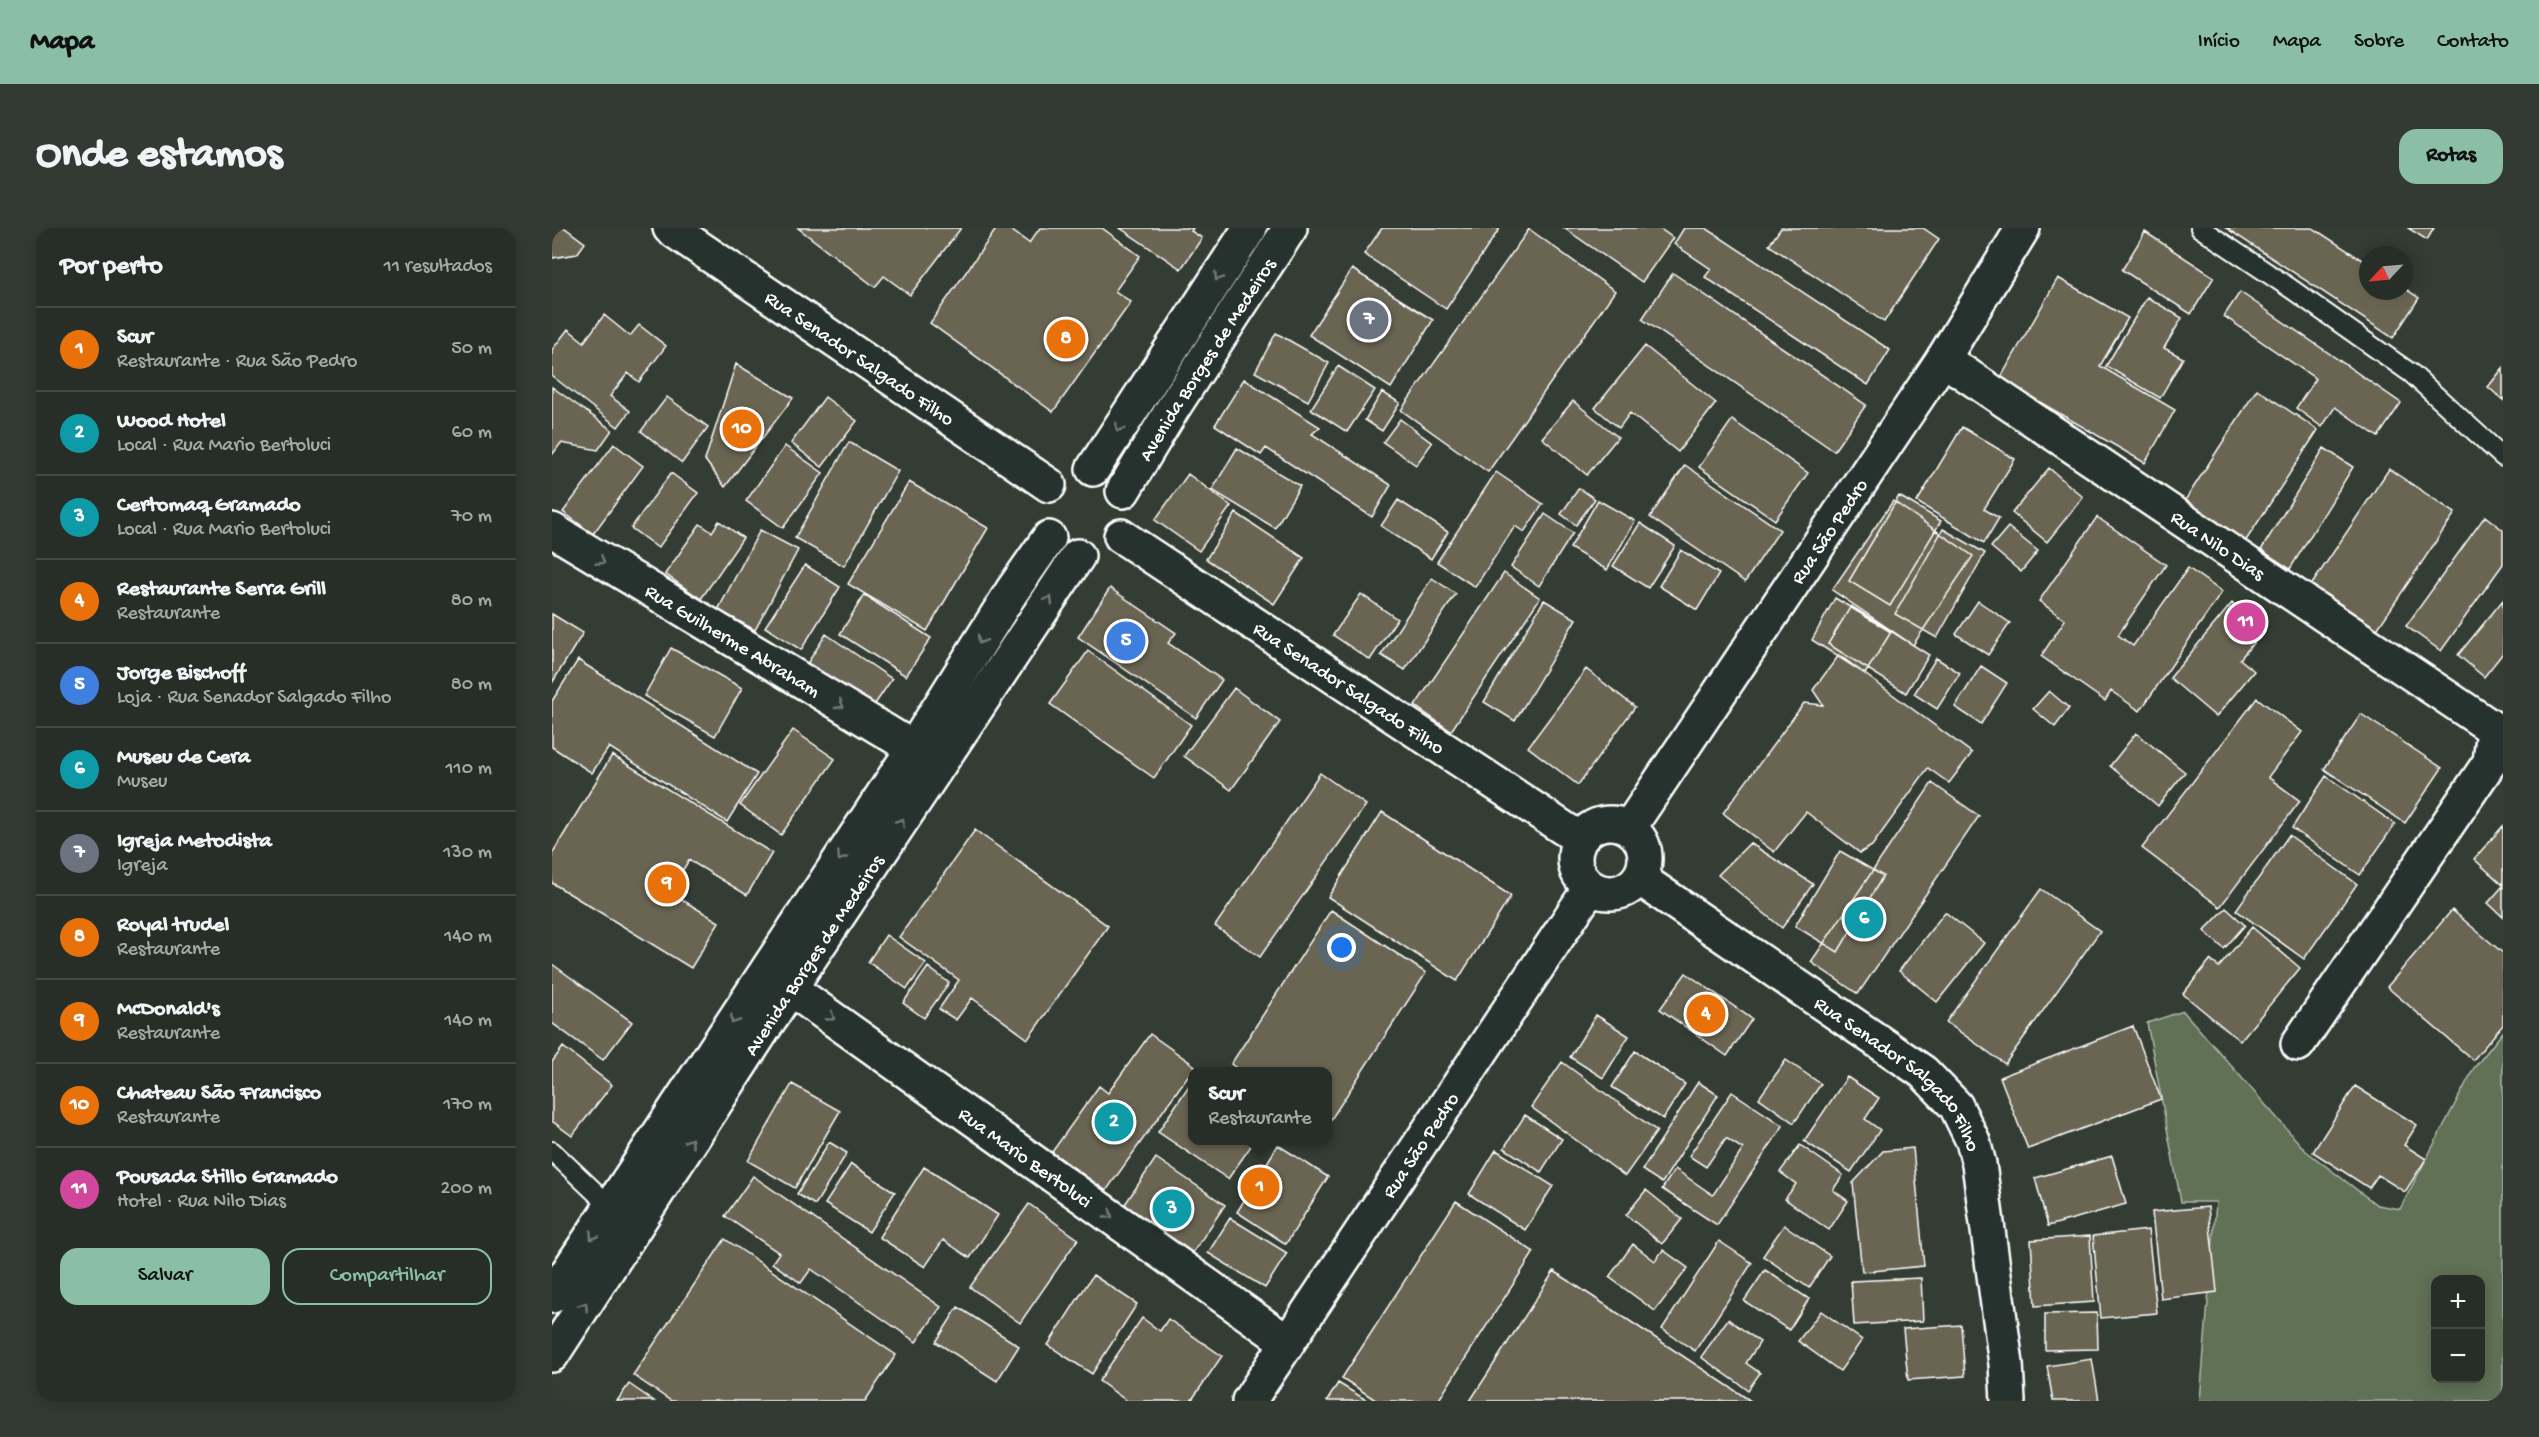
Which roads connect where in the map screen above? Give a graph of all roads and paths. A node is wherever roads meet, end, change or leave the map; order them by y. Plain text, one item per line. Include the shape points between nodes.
1 (670, 228) edge
2 (1250, 228) edge
3 (1290, 228) edge
4 (2023, 228) edge
5 (2200, 228) edge
6 (1943, 359) junction
7 (2503, 456) edge
8 (1093, 469) junction
9 (1049, 485) junction
10 (1123, 491) junction
11 (552, 530) edge
12 (1121, 536) junction
13 (1049, 538) junction
14 (1078, 556) junction
15 (926, 757) junction
16 (1629, 828) junction
17 (1580, 839) junction
18 (1640, 878) junction
19 (1590, 888) junction
20 (778, 979) junction
21 (2298, 1044) dead end
22 (553, 1153) edge
23 (623, 1217) junction
24 (552, 1296) edge
25 (1287, 1342) junction
26 (552, 1355) edge
27 (2006, 1364) junction
28 (1249, 1401) edge
29 (1984, 1401) edge
30 (2008, 1401) edge

1 - 9 main road, Rua Senador Salgado Filho
2 -> 8 main road, Avenida Borges de Medeiros
3 - 10 main road, Avenida Borges de Medeiros
4 - 6 main road, Rua São Pedro
5 - 7 lane via 2412,374
6 - 16 main road, Rua São Pedro
6 - 21 main road, Rua Nilo Dias via 2493,729 2490,762
8 - 9 main road via 1069,471
8 - 10 main road via 1115,480
9 - 13 main road via 1040,511
10 - 12 main road via 1128,514
11 -> 15 main road, Rua Guilherme Abraham
12 - 14 main road via 1102,552
12 - 17 main road, Rua Senador Salgado Filho
13 - 14 main road
13 -> 15 main road, Avenida Borges de Medeiros via 1012,591
15 -> 14 main road, Avenida Borges de Medeiros
15 - 20 main road, Avenida Borges de Medeiros
16 - 17 main road via 1619,824 1597,825
16 - 18 main road via 1645,856
17 - 19 main road via 1574,860 1582,881
18 - 19 main road via 1622,892 1601,893
18 - 27 main road, Rua Senador Salgado Filho via 1923,1072 1956,1106 1979,1164
19 - 25 main road, Rua São Pedro
20 - 23 main road, Avenida Borges de Medeiros
20 -> 25 main road, Rua Mario Bertoluci
22 - 23 lane
23 -> 24 main road, Avenida Borges de Medeiros
26 -> 23 main road, Avenida Borges de Medeiros
25 - 28 main road, Rua São Pedro
27 - 29 main road
27 - 30 main road, Rua Senador Salgado Filho

